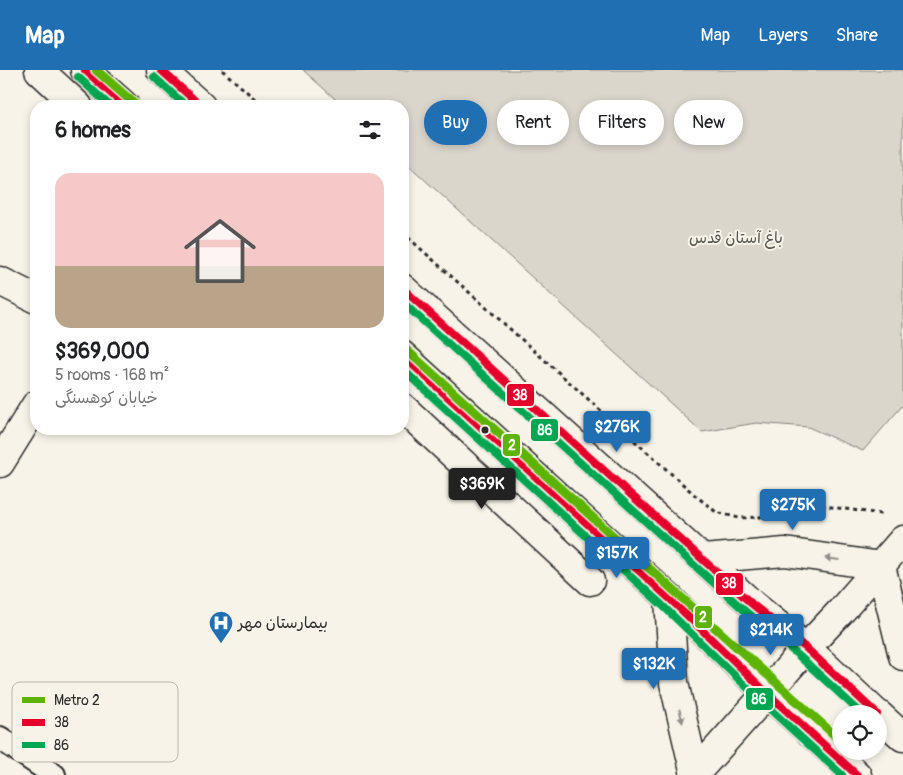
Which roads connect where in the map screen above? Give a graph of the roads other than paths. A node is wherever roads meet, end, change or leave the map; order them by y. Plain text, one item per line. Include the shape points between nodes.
1 (39, 70) edge
2 (85, 70) edge
3 (161, 70) edge
4 (72, 100) edge
5 (118, 100) edge
6 (194, 100) edge
7 (0, 281) edge
8 (409, 294) edge
9 (30, 296) edge
10 (409, 361) edge
11 (409, 413) edge
12 (30, 414) edge
13 (3, 453) edge
14 (903, 540) edge
15 (703, 559) junction
16 (881, 566) junction
17 (590, 581) dead end
18 (670, 598) junction
19 (806, 648) junction
20 (903, 656) edge
21 (767, 692) junction
22 (867, 705) edge
23 (887, 723) edge
24 (903, 737) edge
25 (0, 738) edge
26 (12, 746) edge
27 (35, 762) edge
28 (54, 775) edge
29 (694, 775) edge
30 (857, 775) edge

1 - 4 main road
2 - 5 main road
3 - 6 main road
7 - 9 main road
8 - 15 main road
10 - 18 main road
11 - 17 main road
12 - 13 main road
14 - 16 main road
16 -> 15 main road via 785,552
15 - 19 main road
16 - 19 main road
16 - 20 main road
18 - 21 main road
18 -> 29 main road via 674,683
19 - 21 main road
19 - 22 main road
21 - 29 main road
21 - 30 main road
23 - 24 main road
25 - 26 lane
27 - 28 lane

